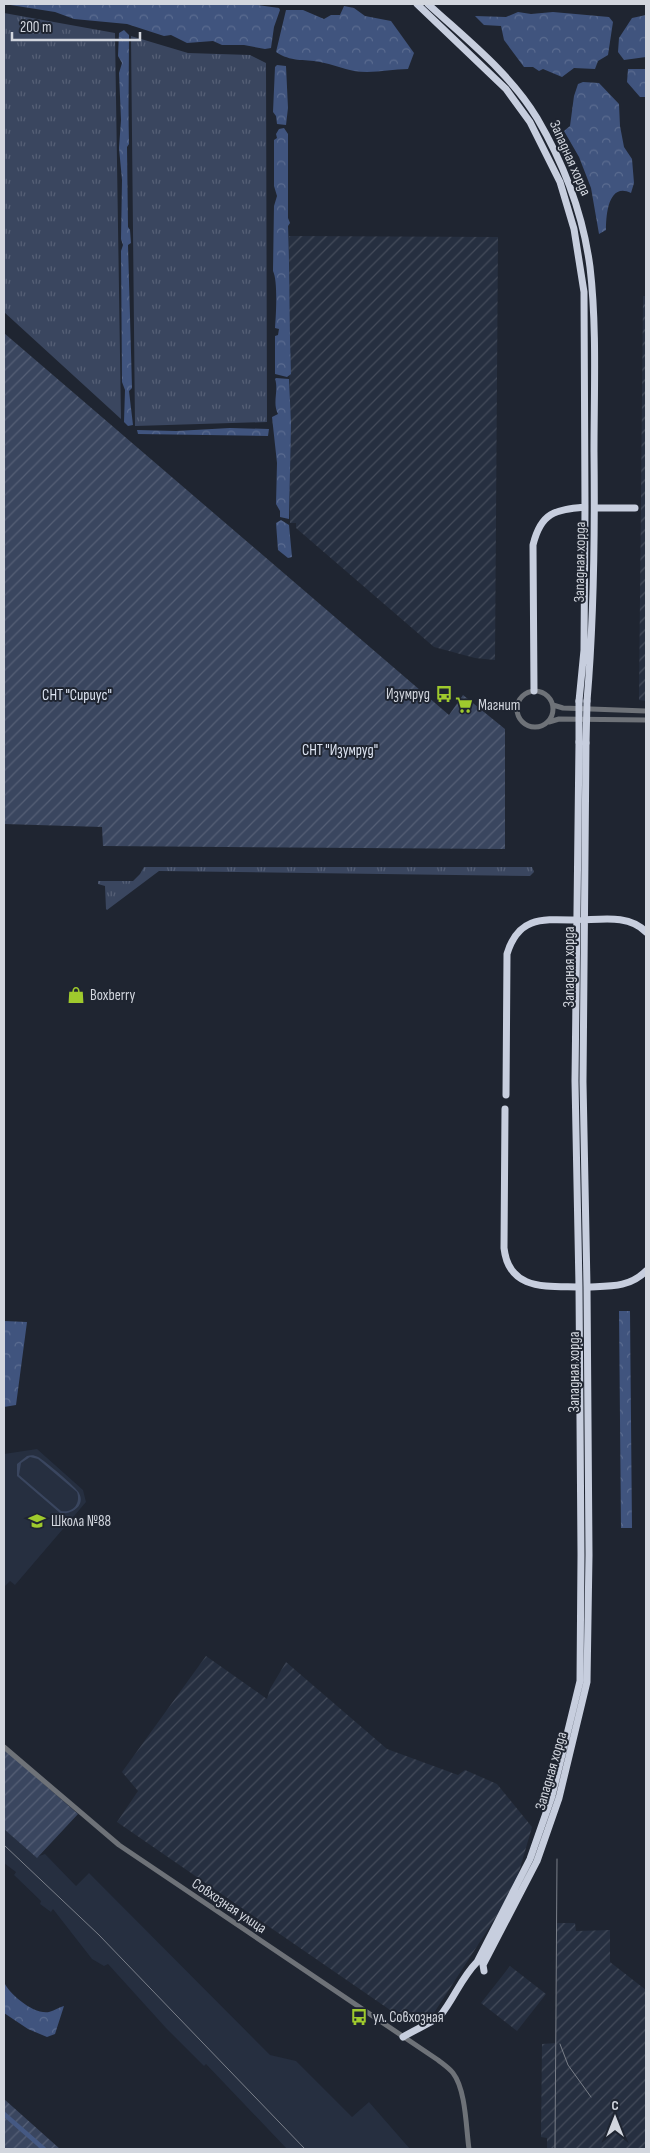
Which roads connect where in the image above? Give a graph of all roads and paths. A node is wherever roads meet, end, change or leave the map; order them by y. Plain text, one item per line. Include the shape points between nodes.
1 (417, 4) edge
2 (428, 4) edge
3 (461, 39) junction
4 (586, 507) junction
5 (594, 508) junction
6 (635, 508) dead end
7 (534, 691) junction
8 (583, 701) junction
9 (553, 705) junction
10 (646, 711) edge
11 (646, 720) edge
12 (548, 722) junction
13 (579, 920) junction
14 (646, 932) edge
15 (506, 1095) dead end
16 (505, 1109) dead end
17 (646, 1271) edge
18 (583, 1287) junction
19 (4, 1747) edge
20 (403, 2037) junction
21 (469, 2149) edge

1 - 3 highway, Западная хорда
2 - 3 highway, Западная хорда
3 - 4 highway, Западная хорда via 506,89 530,122 568,204 578,245 584,292
3 - 5 highway, Западная хорда via 512,84 536,116 575,202 592,291
4 - 7 highway via 554,512 545,518 536,534 533,545
4 - 8 highway, Западная хорда
5 - 6 highway
5 - 8 highway, Западная хорда via 591,650
7 - 9 street via 544,694
7 - 12 street via 519,701 518,716 532,727
8 - 13 highway, Западная хорда, bridge
9 - 10 street
9 - 12 street
11 - 12 street via 560,719
13 - 14 highway via 633,922
13 - 15 highway via 535,922 524,927 511,940 507,954
13 - 18 highway, Западная хорда
16 - 18 highway via 504,1248 509,1266 526,1282 540,1286
17 - 18 highway via 622,1286
18 - 20 highway, Западная хорда via 589,1555 587,1682 559,1798 537,1862 481,1966 467,1971 439,2018
19 - 20 street, Совхозная улица via 119,1846
20 - 21 street, Совхозная улица via 452,2072 458,2081

